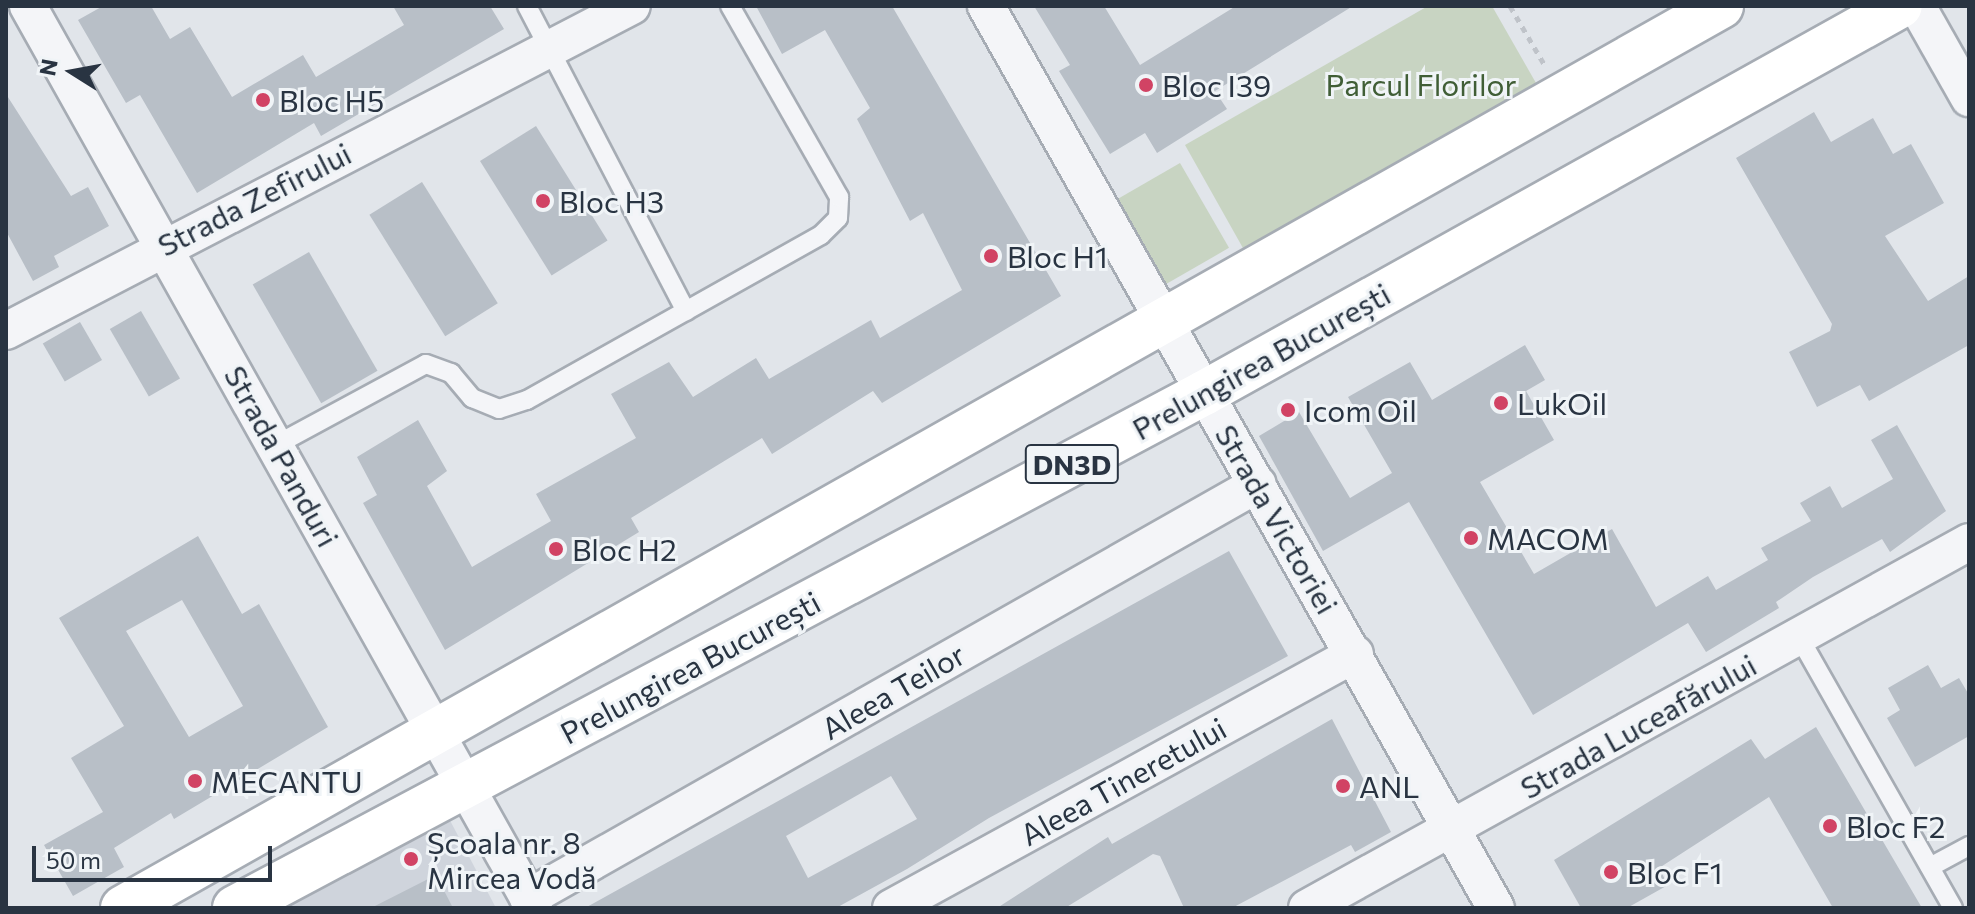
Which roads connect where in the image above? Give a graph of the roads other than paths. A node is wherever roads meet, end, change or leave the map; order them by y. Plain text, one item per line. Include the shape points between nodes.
1 (28, 6) edge
2 (527, 6) edge
3 (632, 6) edge
4 (730, 6) edge
5 (986, 6) edge
6 (1721, 6) edge
7 (1900, 6) edge
8 (1917, 6) edge
9 (551, 49) junction
10 (1969, 98) edge
11 (164, 244) junction
12 (686, 311) junction
13 (1161, 322) junction
14 (6, 331) edge
15 (1204, 393) junction
16 (276, 445) junction
17 (1258, 484) junction
18 (1969, 542) edge
19 (1799, 637) junction
20 (1355, 654) junction
21 (436, 735) junction
22 (464, 787) junction
23 (1451, 829) junction
24 (1969, 846) edge
25 (1930, 867) junction
26 (531, 903) edge
27 (123, 908) edge
28 (235, 908) edge
29 (891, 908) edge
30 (1307, 908) edge
31 (1496, 908) edge
32 (1953, 908) edge

1 - 11 street, Strada Panduri
2 - 9 lane
3 - 9 street, Strada Zefirului
4 - 12 lane via 839,197 838,218 821,235
5 - 13 street, Strada Victoriei
6 - 13 main road, Prelungirea București / DN3D
7 - 15 main road, Prelungirea București / DN3D
8 - 10 street
9 - 11 street, Strada Zefirului
9 - 12 lane
11 - 14 street, Strada Zefirului
11 - 16 street, Strada Panduri
12 - 16 lane via 527,400 499,409 472,398 451,373 426,364
13 - 15 street, Strada Victoriei
13 - 21 main road, Prelungirea București / DN3D
15 - 17 street, Strada Victoriei
15 - 22 main road, Prelungirea București / DN3D
16 - 21 street, Strada Panduri
17 - 20 street, Strada Victoriei
17 - 26 street, Aleea Teilor
18 - 19 street, Strada Luceafărului
19 - 23 street, Strada Luceafărului
19 - 25 lane
20 - 23 street, Strada Victoriei
20 - 29 street, Aleea Tineretului
21 - 22 street, Strada Panduri
21 - 27 main road, Prelungirea București / DN3D
22 - 26 street, Strada Panduri
22 - 28 main road, Prelungirea București / DN3D
23 - 30 street, Strada Luceafărului
23 - 31 street, Strada Victoriei
24 - 25 lane
25 - 32 lane

